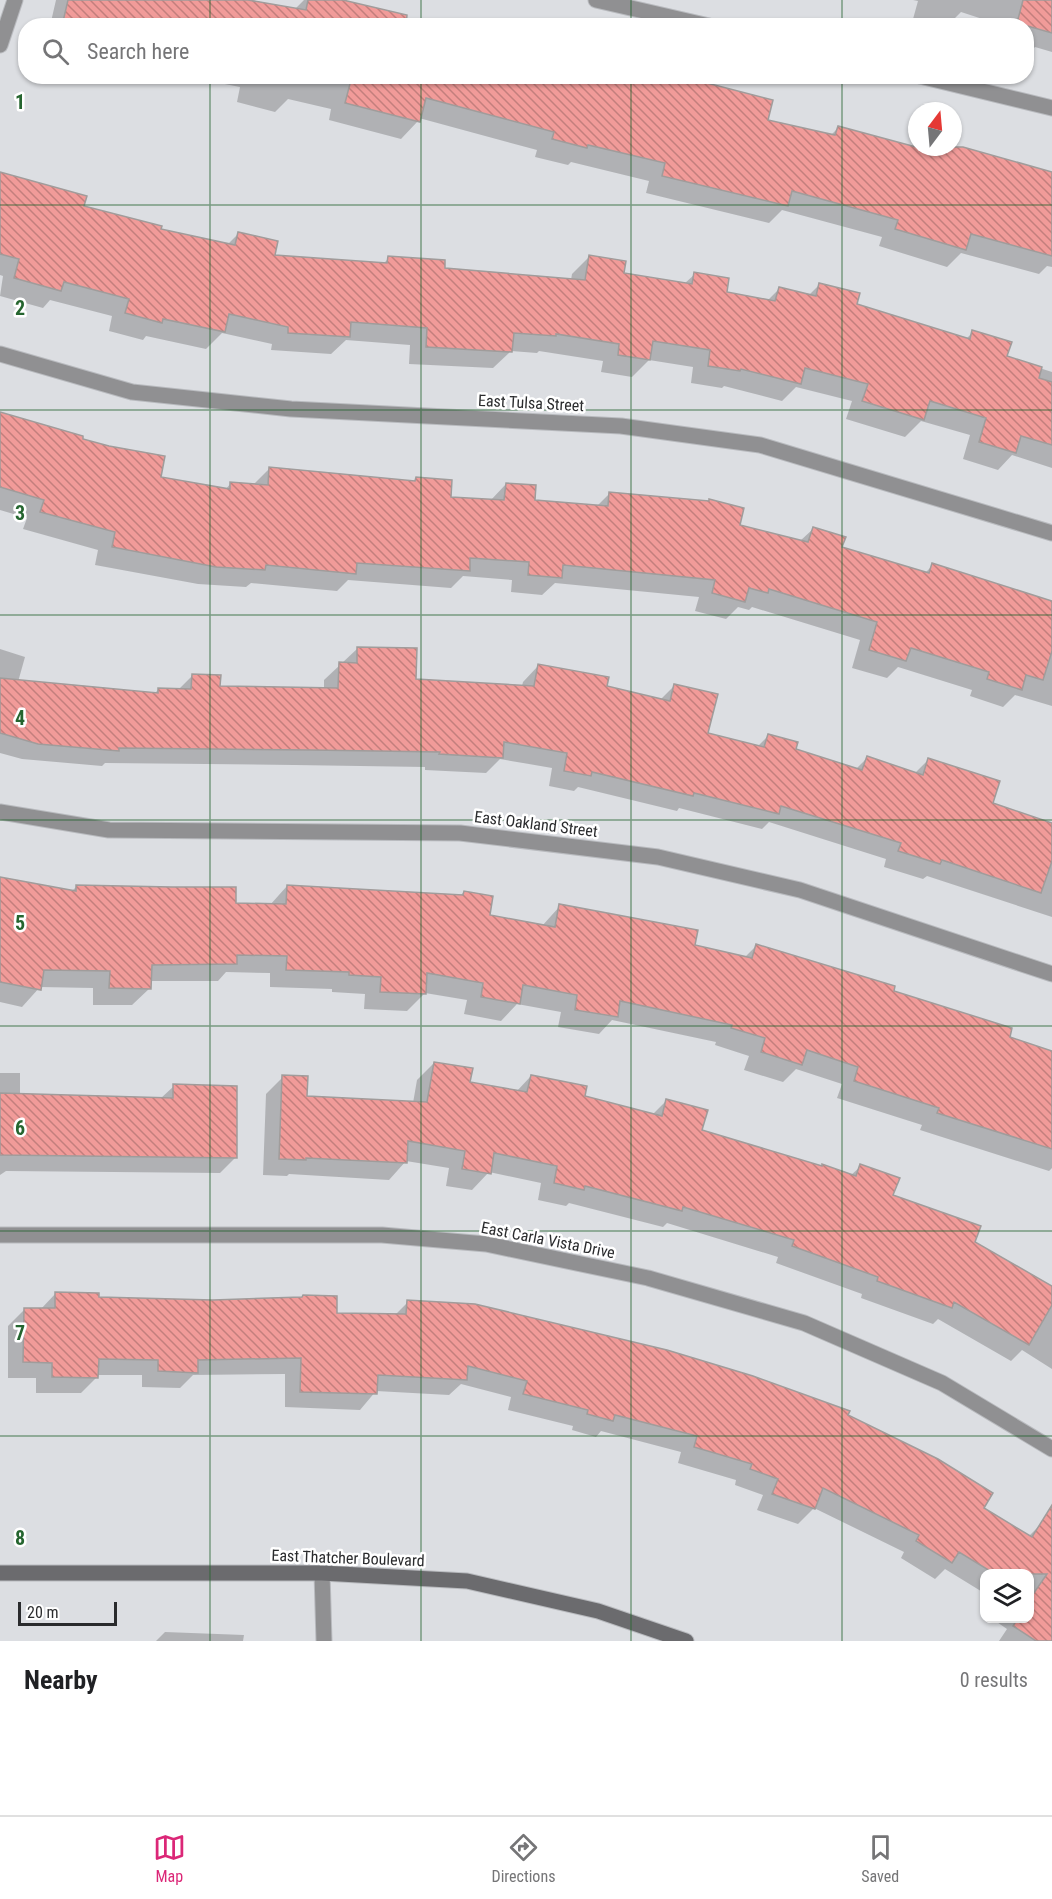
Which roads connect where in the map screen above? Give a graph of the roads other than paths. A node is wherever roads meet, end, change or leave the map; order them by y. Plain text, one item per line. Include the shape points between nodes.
1 (15, 0) edge
2 (596, 0) edge
3 (674, 18) edge
4 (0, 45) edge
5 (953, 84) edge
6 (1052, 108) edge
7 (0, 354) edge
8 (1052, 534) edge
9 (0, 812) edge
10 (1052, 974) edge
11 (0, 1235) edge
12 (1052, 1449) edge
13 (0, 1573) edge
14 (322, 1573) junction
15 (324, 1641) edge
16 (686, 1641) edge

1 - 4 street
2 - 3 street
5 - 6 street
7 - 8 street, East Tulsa Street via 132,392 291,409 621,426 760,445
9 - 10 street, East Oakland Street via 109,830 460,833 658,857 800,890
11 - 12 street, East Carla Vista Drive via 382,1235 486,1244 648,1278 804,1323 942,1383
13 - 14 street, East Thatcher Boulevard
14 - 15 street
14 - 16 street, East Thatcher Boulevard via 467,1581 598,1611

